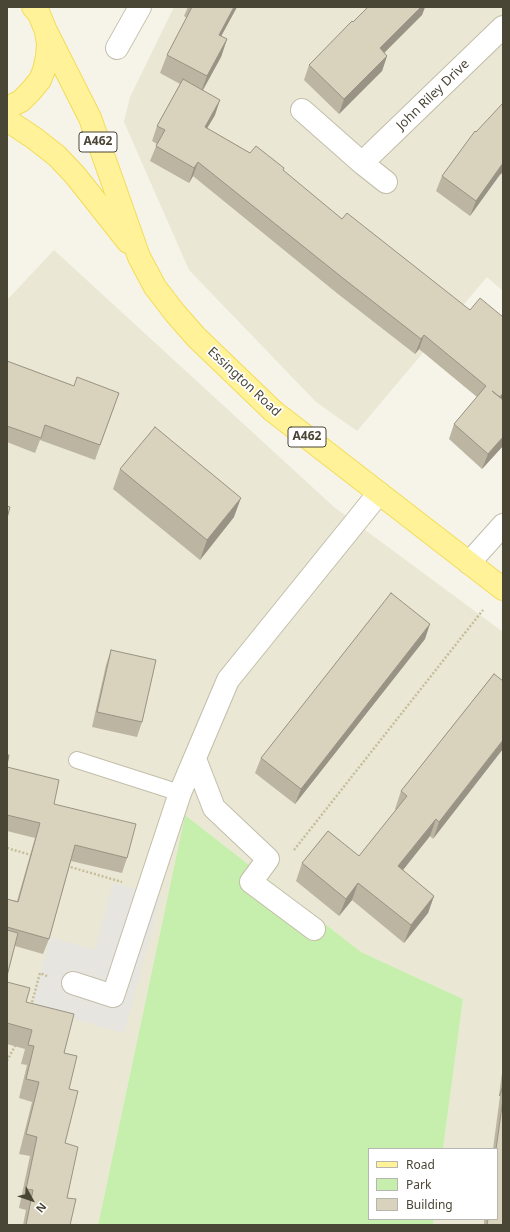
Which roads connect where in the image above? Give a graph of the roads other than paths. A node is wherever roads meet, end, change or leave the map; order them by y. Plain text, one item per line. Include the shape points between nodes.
1 (33, 7) edge
2 (140, 7) edge
3 (503, 27) edge
4 (46, 31) junction
5 (117, 48) dead end
6 (7, 108) edge
7 (302, 110) dead end
8 (7, 120) edge
9 (362, 163) junction
10 (386, 182) dead end
11 (139, 257) junction
12 (379, 493) junction
13 (503, 525) edge
14 (469, 563) junction
15 (502, 588) edge
16 (195, 759) junction
17 (77, 760) dead end
18 (180, 793) junction
19 (314, 929) dead end
20 (73, 983) road end

1 - 4 main road, Essington Road
2 - 5 street
3 - 9 street, John Riley Drive
4 - 6 main road via 47,57 40,80 20,101
4 - 11 main road, Essington Road / A462 via 90,118
7 - 9 street
8 - 11 main road, Essington Road / A462 via 57,156
9 - 10 street
11 - 12 main road, Essington Road / A462 via 156,287 196,337 274,412
12 - 14 main road, Essington Road / A462
12 - 16 street via 228,680
13 - 14 street
14 - 15 main road, Essington Road / A462
16 - 18 street
16 - 19 street via 214,808 268,859 251,882
17 - 18 lane
18 - 20 street via 114,996

